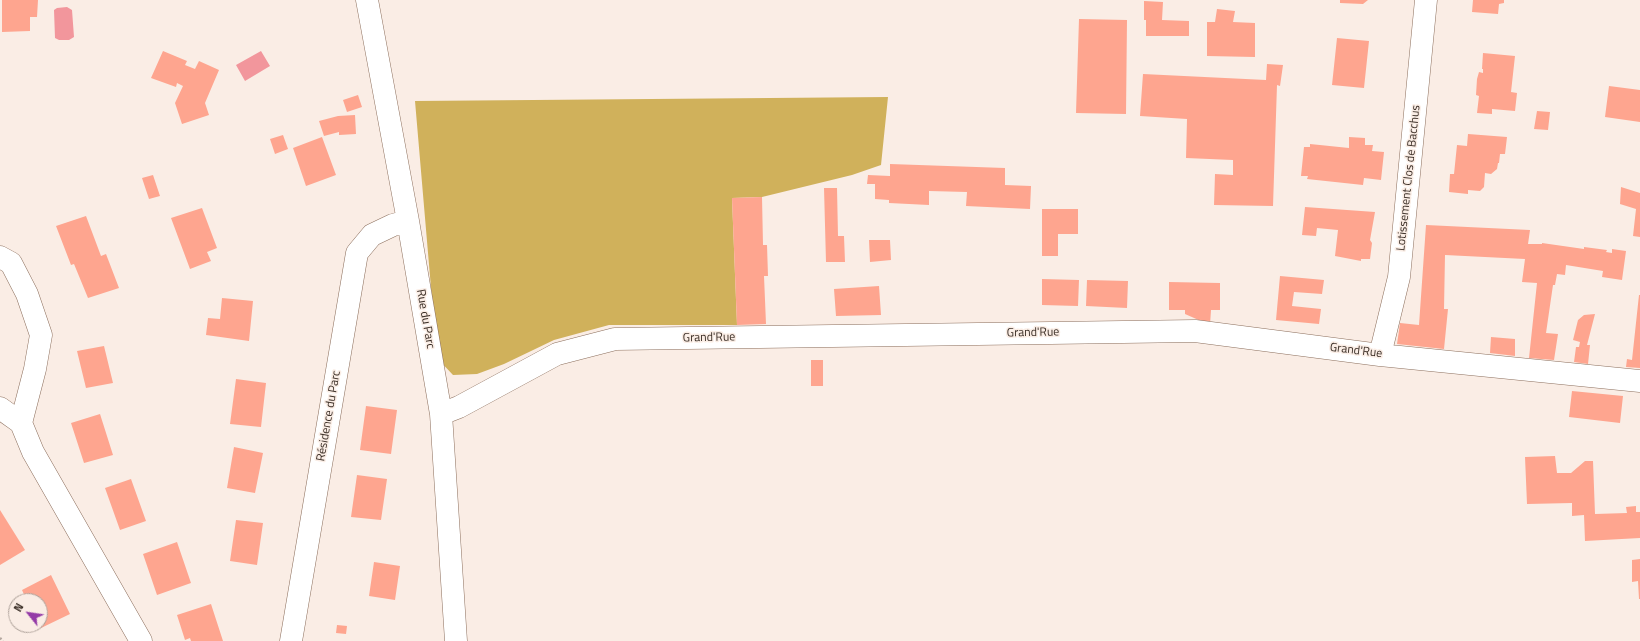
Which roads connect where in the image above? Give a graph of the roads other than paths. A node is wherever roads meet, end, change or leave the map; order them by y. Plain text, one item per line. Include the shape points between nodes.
1 (367, 0) edge
2 (1426, 0) edge
3 (408, 221) junction
4 (0, 257) edge
5 (1380, 355) junction
6 (1640, 381) edge
7 (0, 408) edge
8 (441, 414) junction
9 (21, 422) junction
10 (142, 641) edge
11 (291, 641) edge
12 (456, 641) edge

1 - 3 street, Rue du Parc
2 - 5 street, Lotissement Clos de Bacchus via 1399,277
3 - 8 street, Rue du Parc
3 - 11 street, Résidence du Parc via 372,235 357,253
4 - 9 street via 11,263 27,294 41,335
5 - 6 street, Grand'Rue
5 - 8 street, Grand'Rue via 1196,331 615,339 557,354 460,407
7 - 9 street
8 - 12 street, Rue du Parc
9 - 10 street via 33,452

